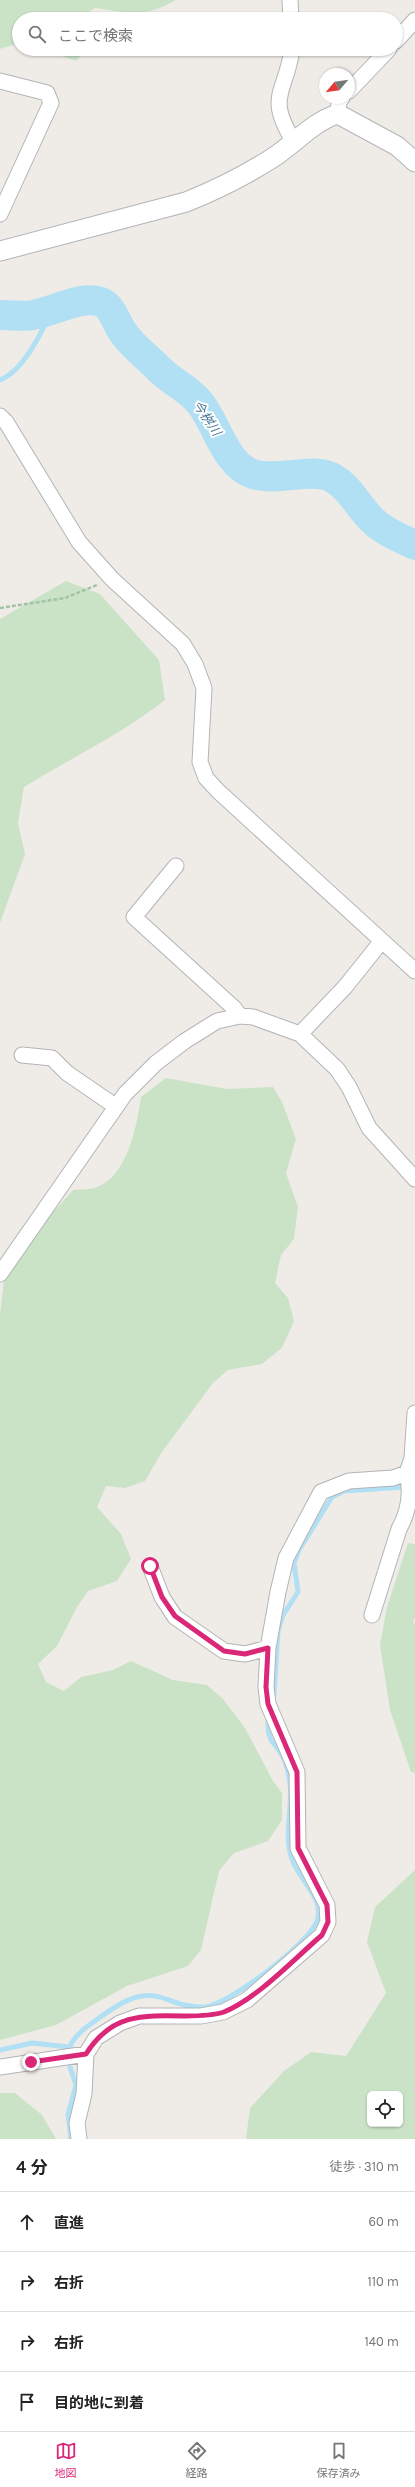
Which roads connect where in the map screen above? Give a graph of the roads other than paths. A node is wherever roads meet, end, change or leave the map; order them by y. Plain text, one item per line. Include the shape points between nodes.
1 (290, 0) edge
2 (291, 12) edge
3 (291, 56) edge
4 (382, 56) edge
5 (0, 81) edge
6 (355, 85) edge
7 (340, 106) edge
8 (294, 142) junction
9 (415, 162) edge
10 (0, 214) edge
11 (0, 252) edge
12 (0, 416) edge
13 (176, 866) dead end
14 (381, 942) junction
15 (415, 971) edge
16 (240, 1016) junction
17 (300, 1034) junction
18 (22, 1055) dead end
19 (115, 1106) junction
20 (415, 1179) edge
21 (0, 1274) edge
22 (415, 1412) edge
23 (413, 1458) edge
24 (406, 1473) junction
25 (150, 1566) dead end
26 (372, 1615) dead end
27 (268, 1648) junction
28 (86, 2054) junction
29 (0, 2066) edge
30 (79, 2139) edge

1 - 2 street
3 - 8 street via 278,99 283,124
4 - 6 street
5 - 10 street via 47,93 51,103
7 - 8 street
7 - 9 street via 397,146
8 - 11 street via 239,178 186,202
12 - 14 street via 79,542 112,579 183,644 196,664 204,688 200,762 206,778
13 - 16 street via 134,917
14 - 15 street
14 - 17 street via 345,987
16 - 17 street via 253,1017
16 - 19 street via 218,1021 184,1041 156,1063
17 - 20 street via 337,1069 369,1128
18 - 19 street via 52,1058 67,1073
19 - 21 street via 70,1176
22 - 23 street
23 - 24 street
24 - 26 street via 409,1483 406,1517 399,1529
24 - 27 street via 393,1478 349,1481 321,1492 286,1558
25 - 27 street via 162,1597 175,1616 224,1651 245,1654
27 - 28 street via 268,1704 297,1772 298,1848 327,1905 328,1922 322,1935 247,2000 223,2012 201,2016 139,2016 120,2023 96,2038
28 - 29 street
28 - 30 street via 84,2094 76,2123

